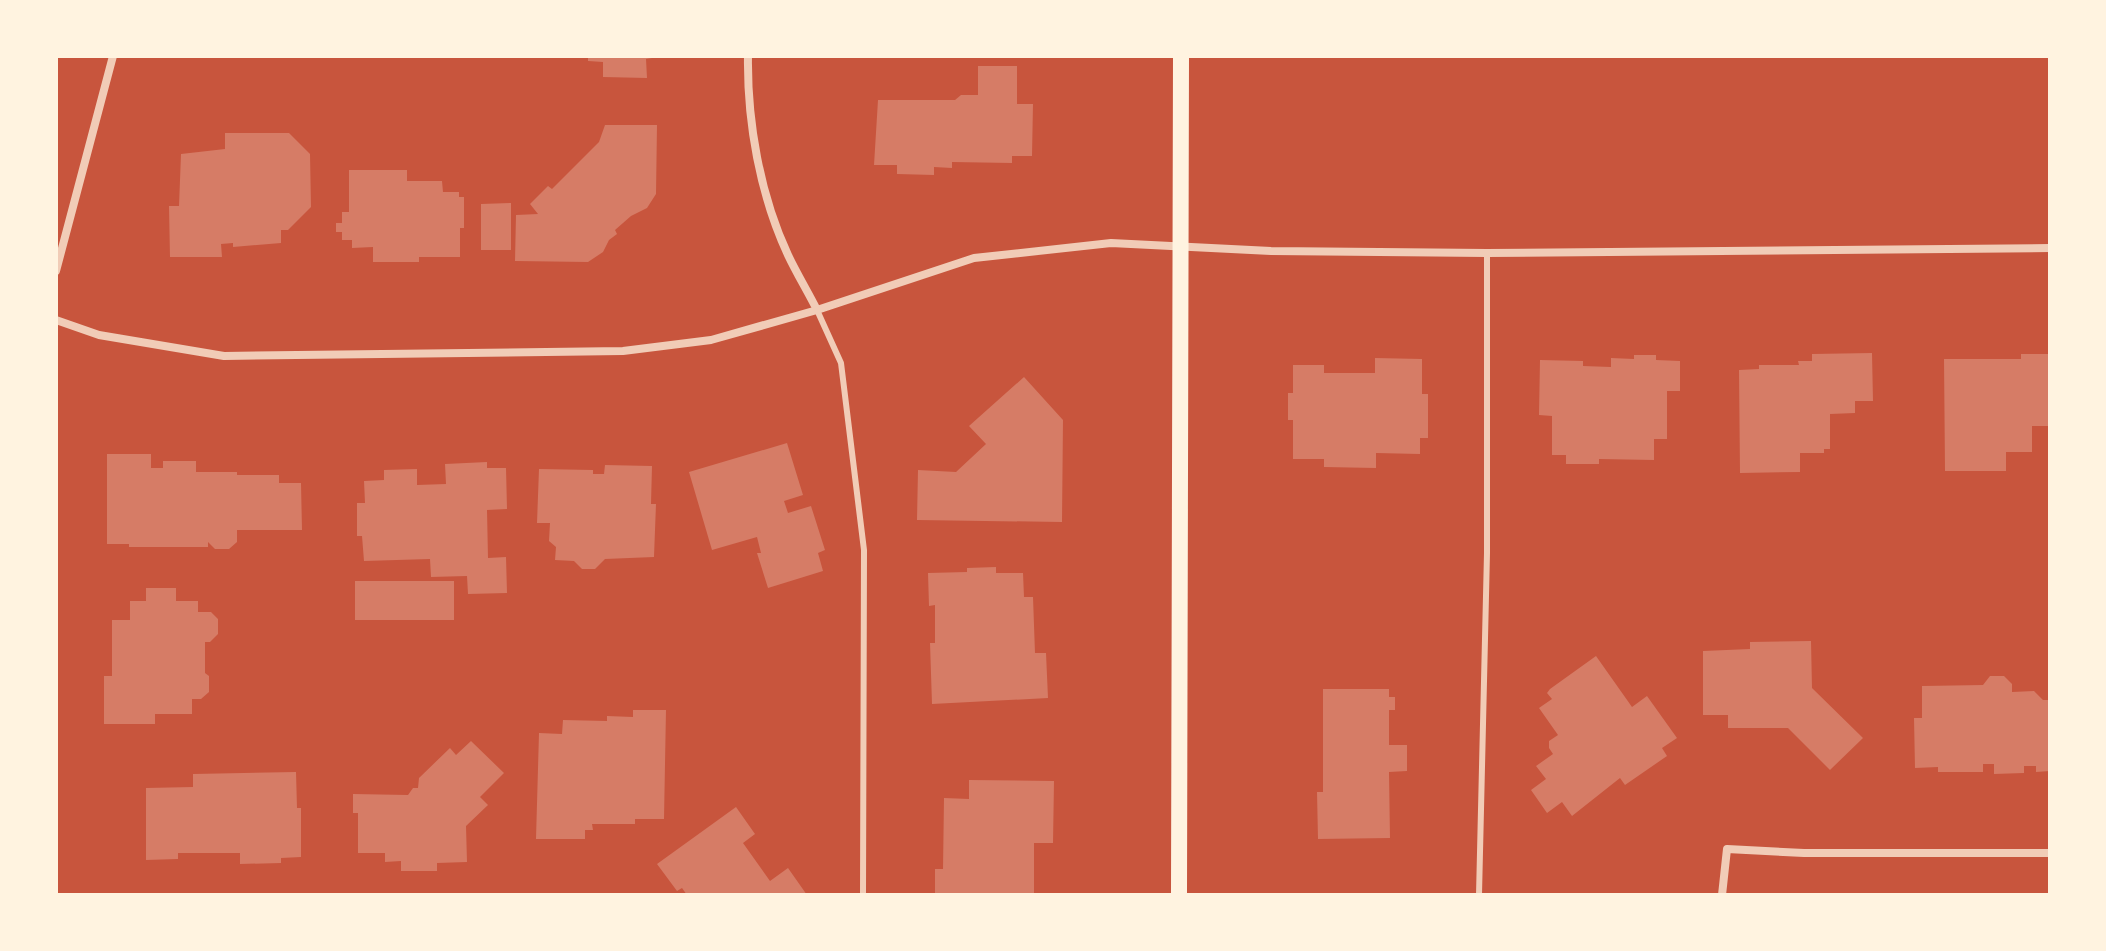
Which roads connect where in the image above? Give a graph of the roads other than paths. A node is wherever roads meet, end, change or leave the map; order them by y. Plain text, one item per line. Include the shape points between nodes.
1 (113, 56) edge
2 (748, 56) edge
3 (1181, 56) edge
4 (1179, 247) junction
5 (2050, 248) edge
6 (1487, 253) junction
7 (56, 271) edge
8 (817, 310) junction
9 (56, 320) edge
10 (2050, 853) edge
11 (863, 895) edge
12 (1179, 895) edge
13 (1479, 895) edge
14 (1722, 895) edge

1 - 7 street
2 - 8 street via 755,145 771,210
3 - 4 main road
4 - 6 street
4 - 8 street via 1111,243 974,258
4 - 12 main road
5 - 6 street
6 - 13 lane
8 - 9 street via 711,340 623,351 224,356 99,335
8 - 11 lane via 841,363 864,550
10 - 14 street via 1727,849

